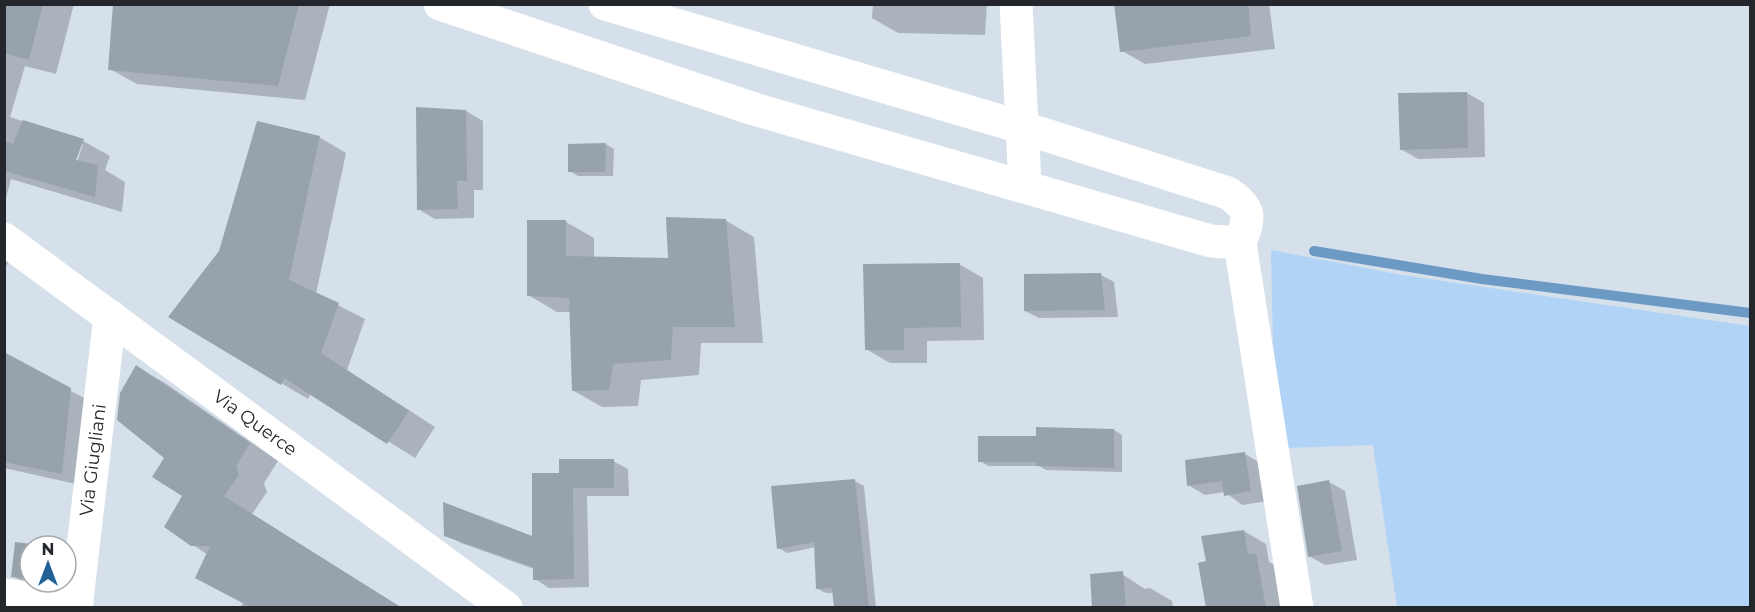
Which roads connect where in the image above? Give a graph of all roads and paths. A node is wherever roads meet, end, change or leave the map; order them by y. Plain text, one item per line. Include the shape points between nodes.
1 (440, 4) edge
2 (605, 4) edge
3 (1016, 4) edge
4 (1024, 128) junction
5 (1025, 185) junction
6 (4, 239) edge
7 (1240, 243) junction
8 (110, 316) junction
9 (4, 596) edge
10 (76, 606) edge
11 (506, 608) edge
12 (1298, 608) edge

1 - 5 street via 754,109
2 - 4 street
3 - 4 street
4 - 5 street
4 - 7 street via 1228,193 1244,204 1248,221
5 - 7 street via 1211,241
6 - 8 street, Via Querce
7 - 12 street
8 - 10 street, Via Giugliani
8 - 11 street, Via Querce
9 - 10 street, Via Giugliani

